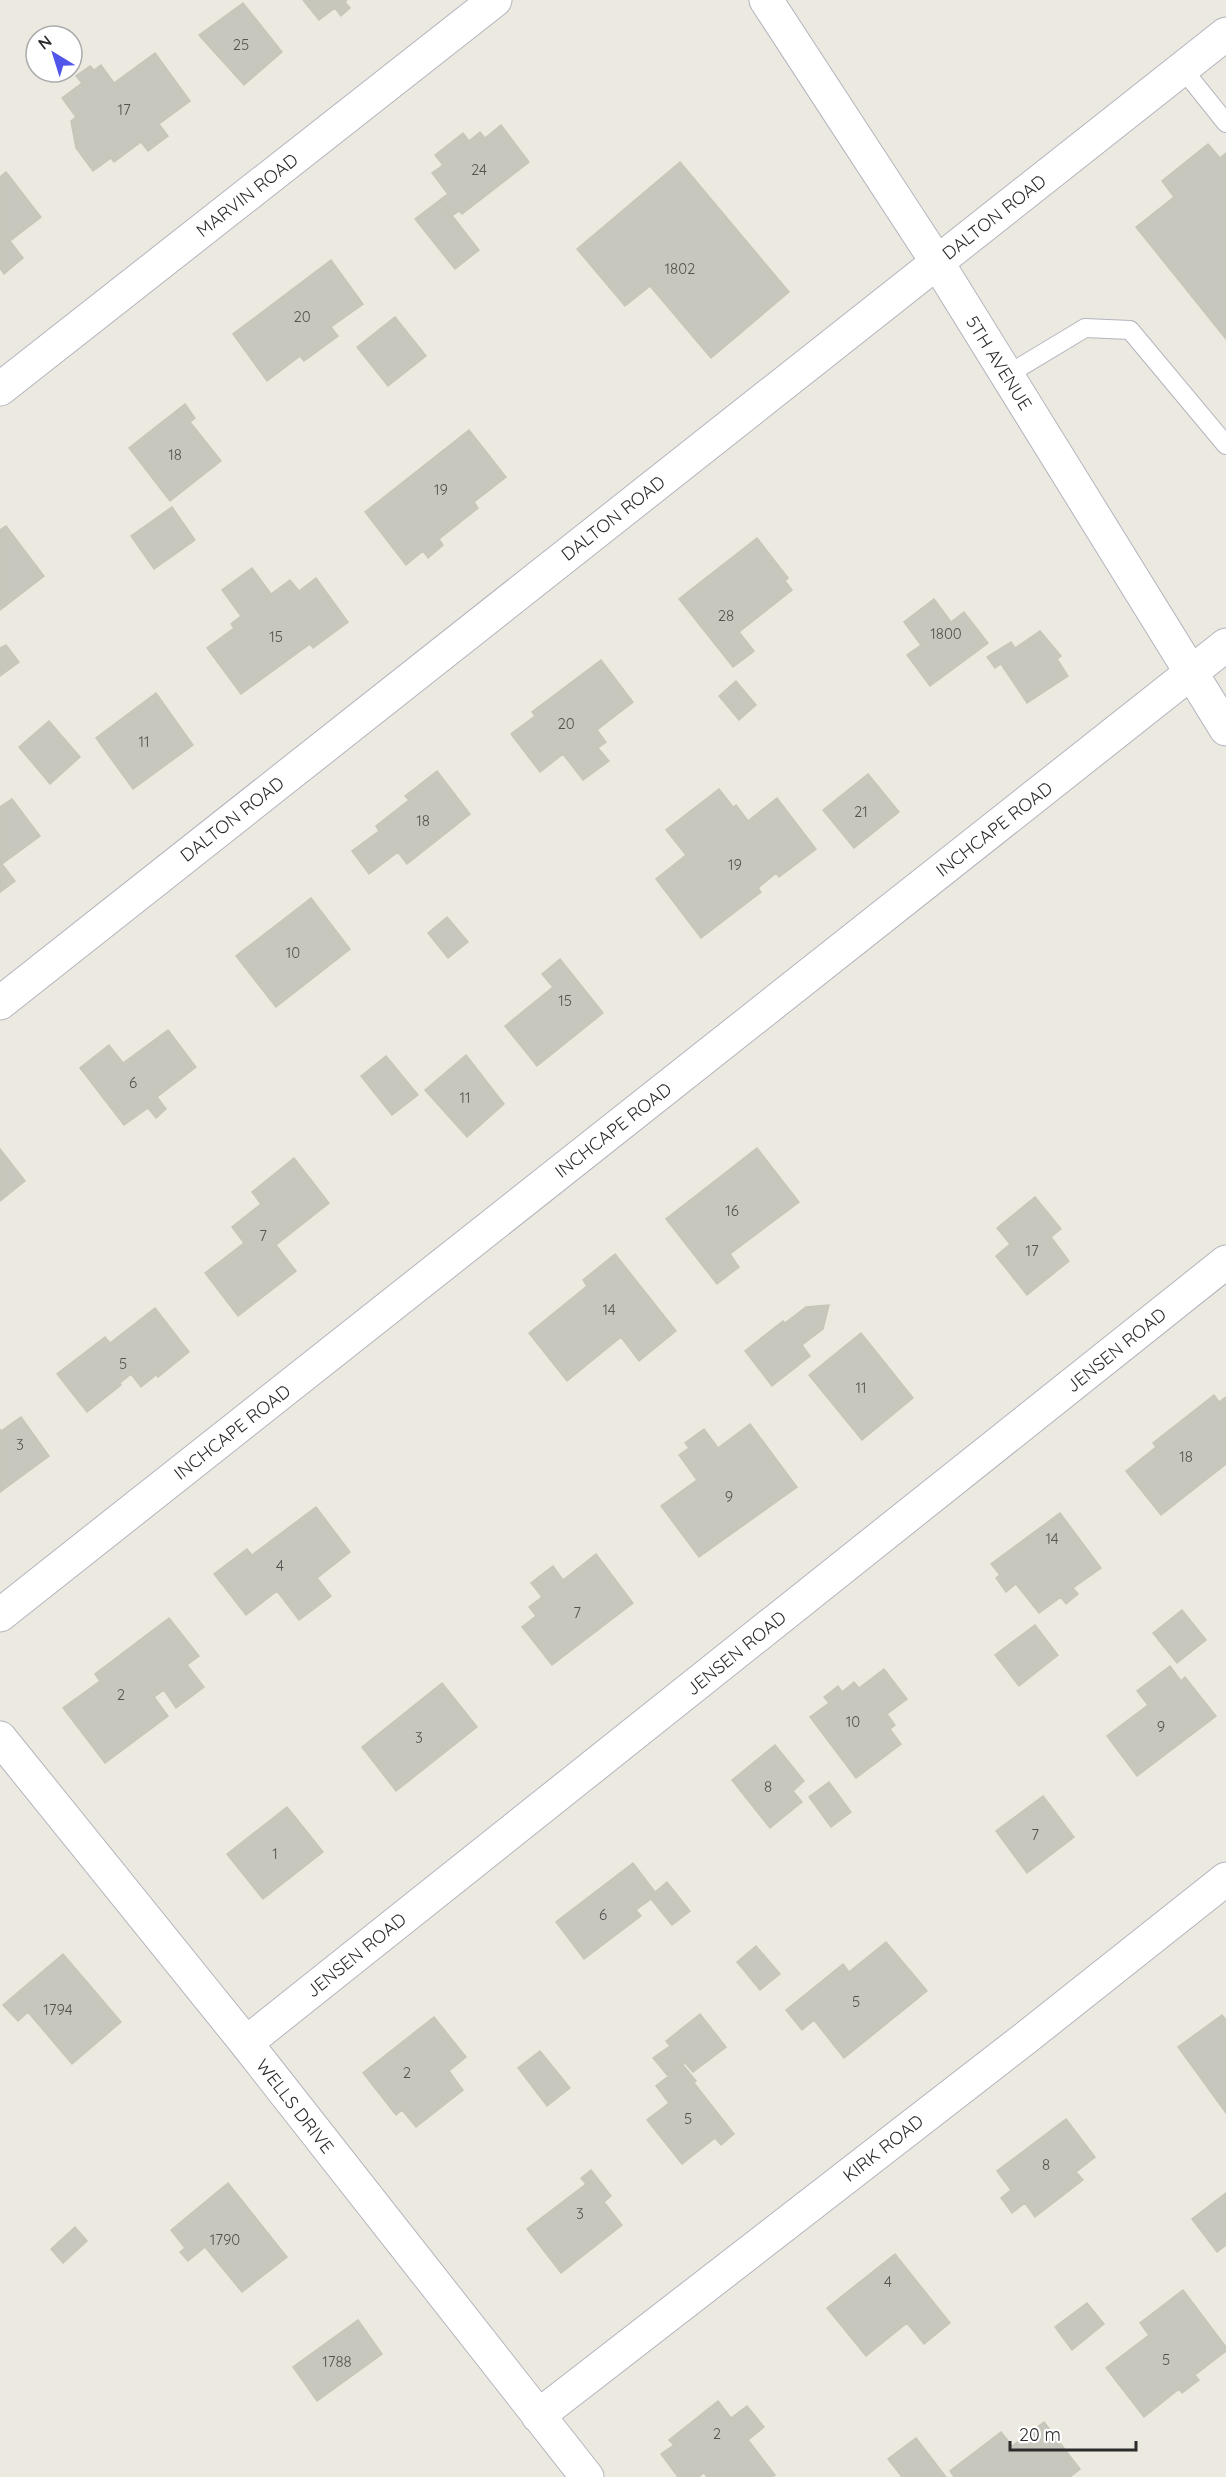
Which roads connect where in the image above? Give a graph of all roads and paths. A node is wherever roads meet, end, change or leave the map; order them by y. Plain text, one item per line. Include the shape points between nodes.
1 (495, 0) edge
2 (766, 0) edge
3 (1226, 34) edge
4 (1182, 68) junction
5 (1226, 123) edge
6 (937, 262) junction
7 (1007, 375) junction
8 (0, 389) edge
9 (1226, 445) edge
10 (1226, 645) edge
11 (1191, 672) junction
12 (1226, 729) edge
13 (0, 1003) edge
14 (1226, 1262) edge
15 (0, 1615) edge
16 (0, 1738) edge
17 (1226, 1879) edge
18 (246, 2043) junction
19 (538, 2416) junction
20 (587, 2477) edge

1 - 8 street, MARVIN ROAD
2 - 6 street, 5TH AVENUE
3 - 4 street, DALTON ROAD
4 - 5 lane
4 - 6 street, DALTON ROAD
6 - 7 street, 5TH AVENUE
6 - 13 street, DALTON ROAD
7 - 9 lane via 1085,328 1130,330
7 - 11 street, 5TH AVENUE
10 - 11 street, INCHCAPE ROAD
11 - 12 street, 5TH AVENUE
11 - 15 street, INCHCAPE ROAD
14 - 18 street, JENSEN ROAD
16 - 18 street, WELLS DRIVE
17 - 19 street, KIRK ROAD
18 - 19 street, WELLS DRIVE
19 - 20 street, WELLS DRIVE

